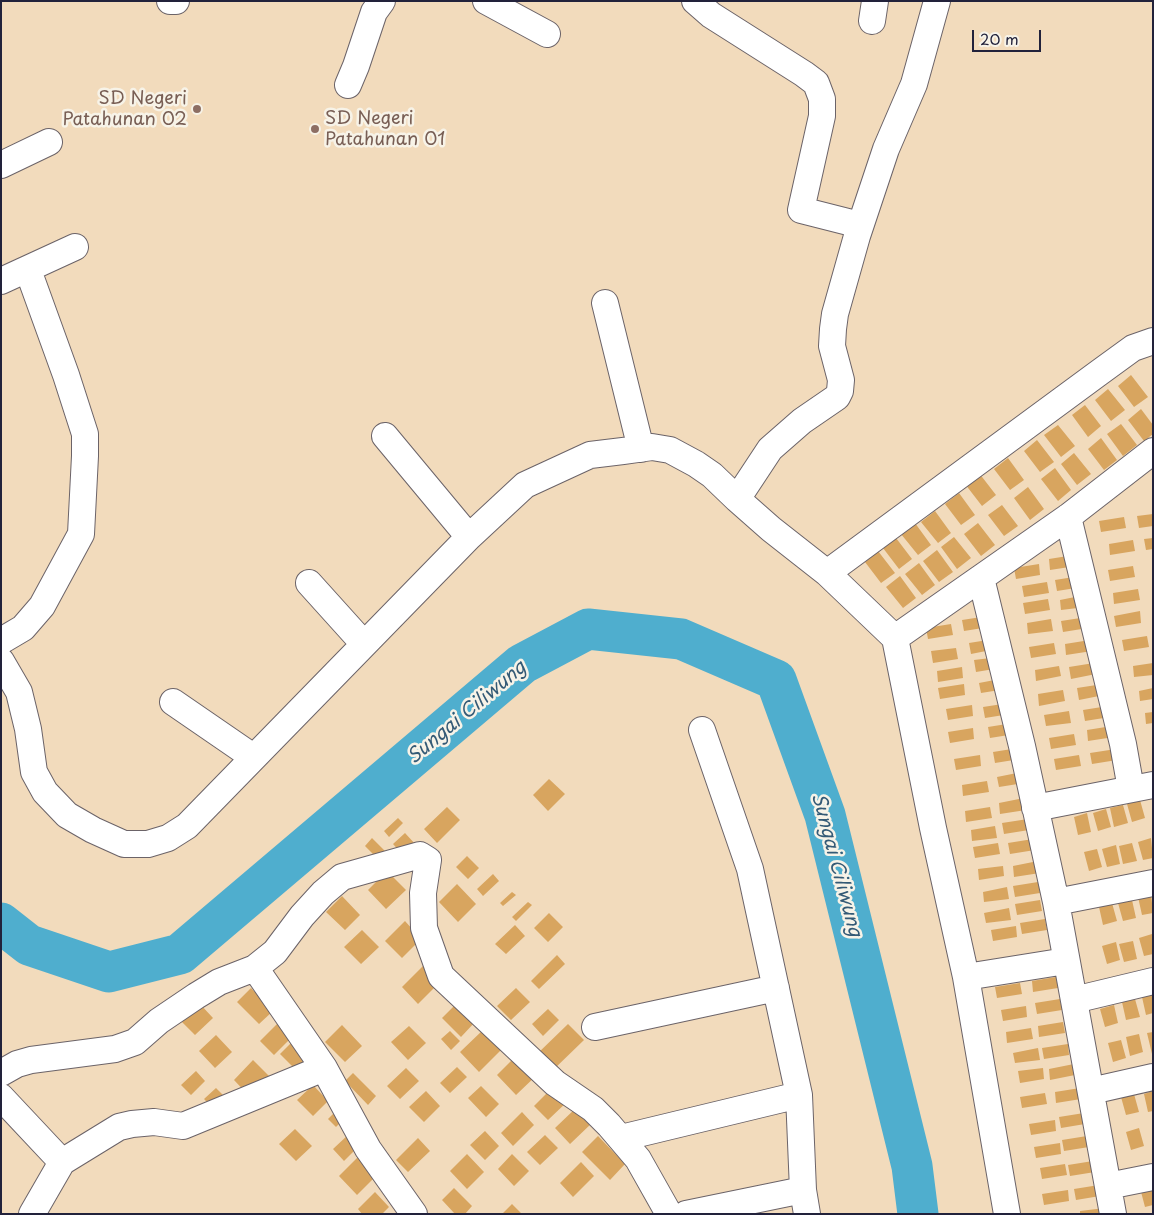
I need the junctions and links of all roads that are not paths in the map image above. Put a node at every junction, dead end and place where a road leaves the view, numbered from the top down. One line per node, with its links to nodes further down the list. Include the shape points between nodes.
1 (170, 1): 2 (street)
2 (176, 1)
3 (382, 1): 8 (street, via 374,12)
4 (486, 1): 7 (street)
5 (695, 1): 11 (street, via 711,15 816,83 822,99 822,116 802,210)
6 (937, 1): 11 (street, via 914,84 886,149)
7 (547, 34)
8 (348, 85)
9 (50, 142): 10 (street)
10 (1, 165)
11 (860, 225): 20 (street, via 832,329 832,346 841,380 837,397 770,449)
12 (75, 247): 13 (street)
13 (28, 270): 14 (street); 27 (street, via 85,434 81,534 42,606 23,628)
14 (1, 281)
15 (605, 303): 18 (street)
16 (1153, 341): 23 (street, via 1133,348)
17 (385, 436): 22 (street)
18 (640, 449): 20 (street, via 670,450 712,475); 22 (street, via 590,454 525,485)
19 (1153, 451): 21 (street)
20 (737, 499): 23 (street)
21 (1068, 517): 24 (street); 33 (street, via 1123,744)
22 (469, 537): 28 (street)
23 (827, 574): 26 (street)
24 (981, 578): 26 (street); 34 (street)
25 (309, 583): 28 (street)
26 (895, 638): 39 (street)
27 (1, 641)
28 (364, 644): 32 (street)
29 (1, 661): 32 (street, via 19,692 34,772 45,792 67,815 124,844 148,844 168,838 187,826)
30 (173, 702): 32 (street)
31 (702, 730): 41 (street, via 750,869)
32 (253, 757)
33 (1142, 787): 34 (street)
34 (1035, 808): 36 (street)
35 (1153, 882): 36 (street)
36 (1056, 902): 37 (street)
37 (1066, 960): 39 (street); 42 (street)
38 (255, 968): 44 (street); 45 (street, via 219,982 196,996 159,1021 136,1042 115,1049 32,1060); 50 (street, via 275,952 302,916 342,877 423,855 428,860 423,893 424,928 441,976 555,1083 593,1109)
39 (966, 977): 59 (street)
40 (1153, 981): 42 (street)
41 (776, 988): 43 (street); 48 (street)
42 (1074, 1000): 47 (street)
43 (595, 1026)
44 (324, 1068): 51 (street, via 183,1126 154,1122 119,1127); 56 (street, via 368,1149)
45 (1, 1073)
46 (1153, 1077): 47 (street)
47 (1091, 1091): 53 (street)
48 (799, 1095): 50 (street); 54 (street)
49 (1, 1097): 51 (street)
50 (621, 1138): 57 (street, via 638,1159)
51 (62, 1162): 55 (street)
52 (1153, 1177): 53 (street)
53 (1108, 1186): 60 (street)
54 (806, 1202): 58 (street)
55 (32, 1214)
56 (414, 1214)
57 (668, 1214)
58 (686, 1214)
59 (1007, 1214)
60 (1113, 1214)

